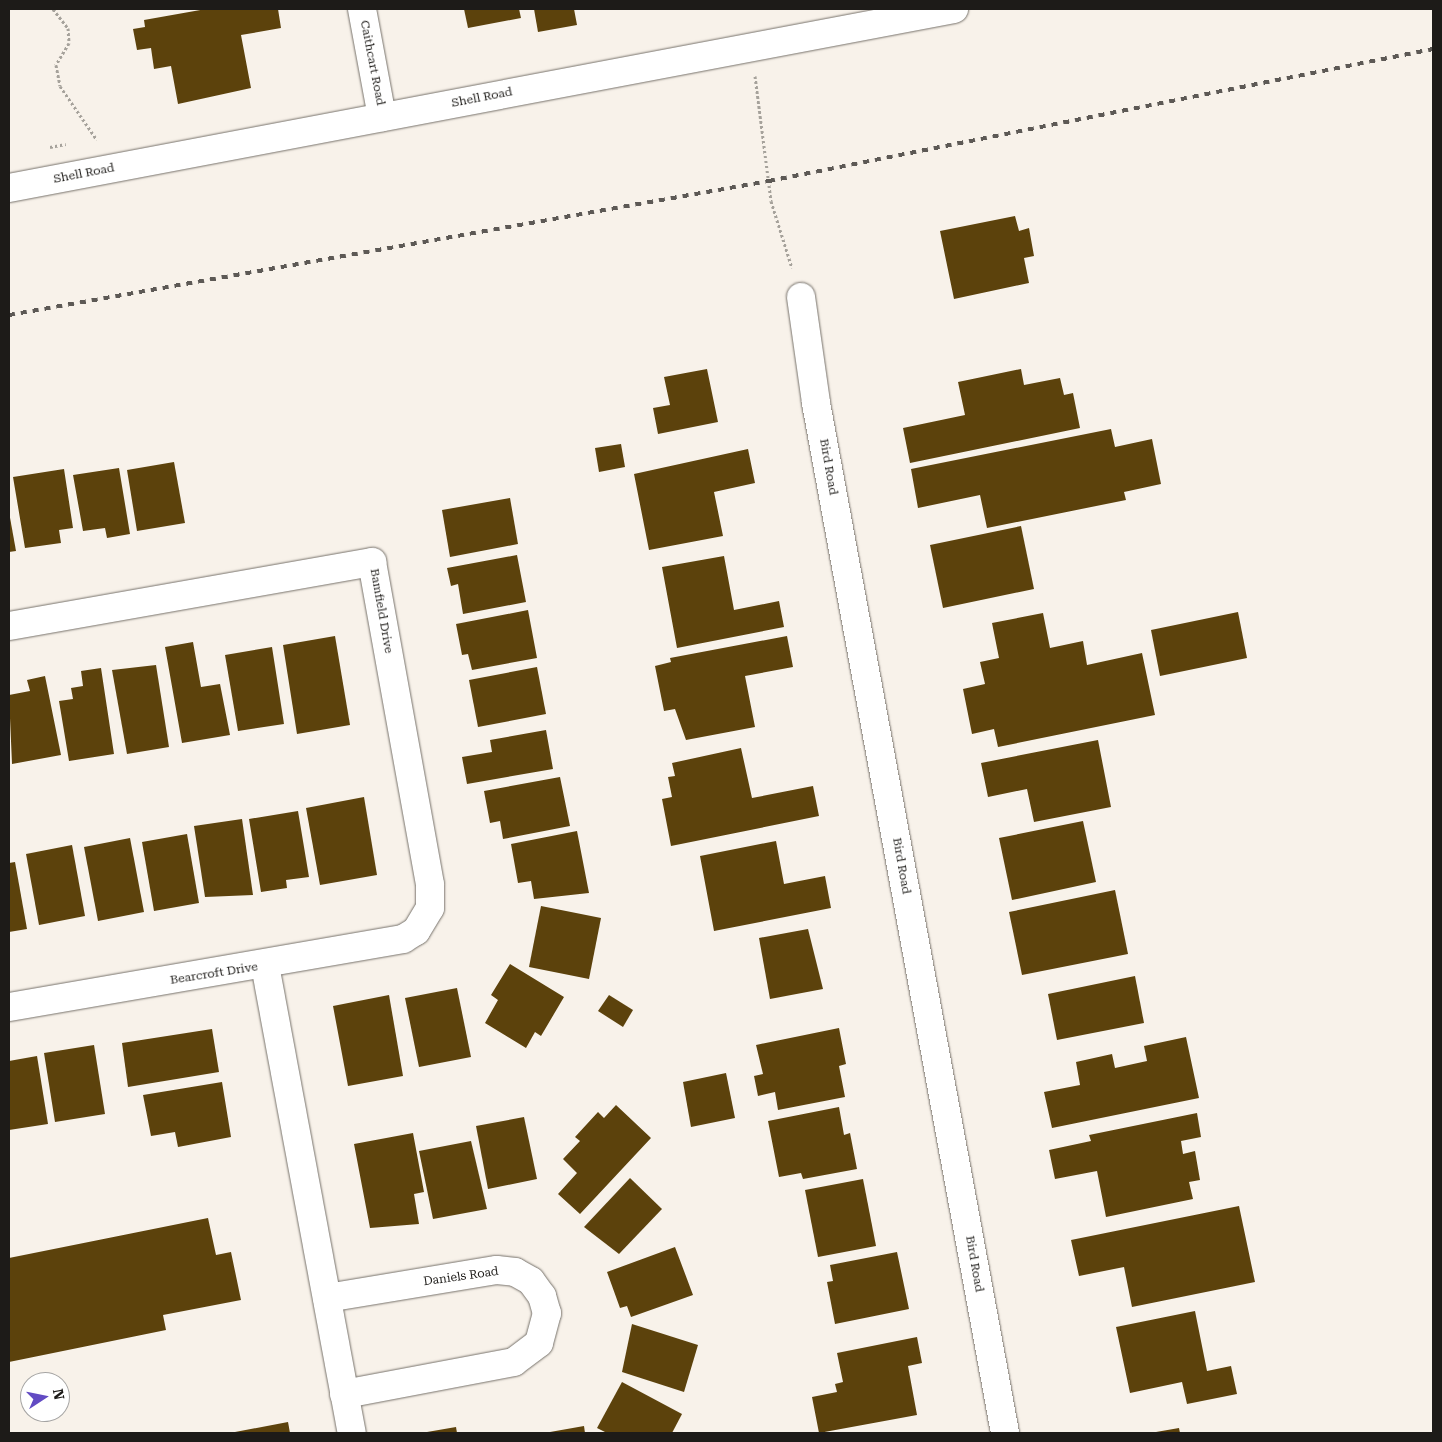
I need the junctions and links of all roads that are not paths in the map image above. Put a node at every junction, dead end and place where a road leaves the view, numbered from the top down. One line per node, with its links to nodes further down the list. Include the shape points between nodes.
1 (362, 9): 4 (street, Caithcart Road)
2 (954, 9): 3 (street, Shell Road)
3 (876, 16): 4 (street, Shell Road)
4 (382, 117): 5 (street, Shell Road)
5 (9, 188)
6 (801, 297): 14 (street, Bird Road, via 818,413)
7 (9, 626): 8 (street, Bamfield Drive, via 372,562 430,885 430,908)
8 (416, 931): 9 (street, Bearcroft Drive, via 402,939)
9 (265, 965): 10 (street, Bearcroft Drive); 11 (street)
10 (9, 1007)
11 (327, 1298): 12 (street); 12 (street, Daniels Road, via 496,1270 515,1272 530,1281 542,1296 547,1313 539,1343 514,1362)
12 (344, 1394): 13 (street)
13 (352, 1433)
14 (1006, 1433)

